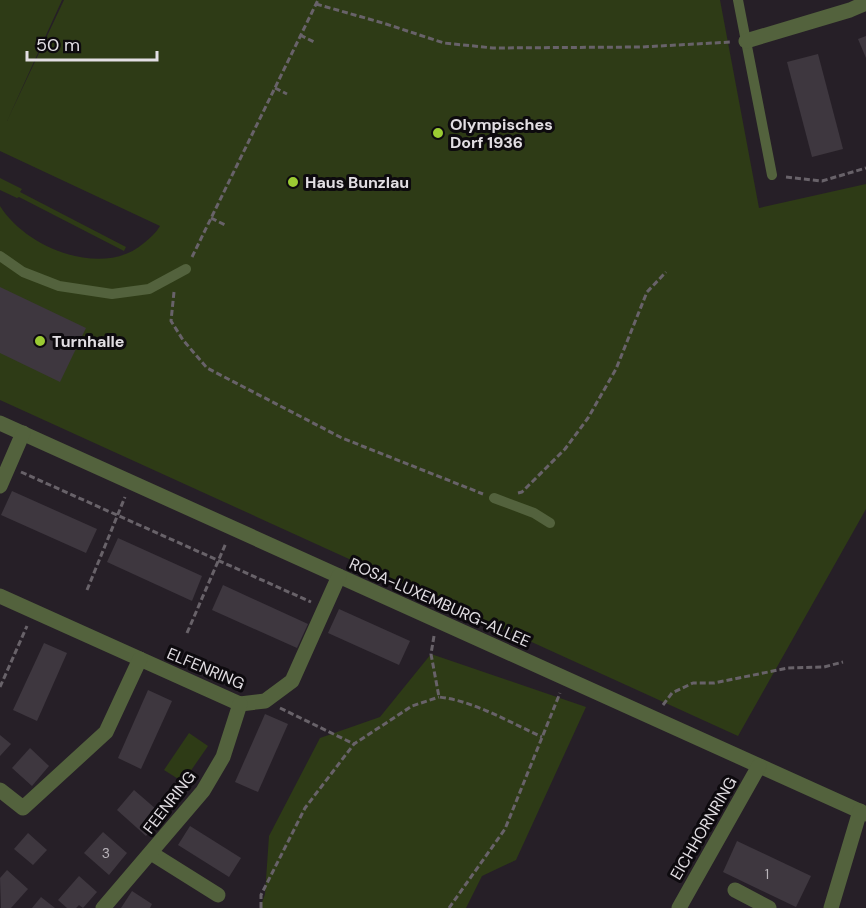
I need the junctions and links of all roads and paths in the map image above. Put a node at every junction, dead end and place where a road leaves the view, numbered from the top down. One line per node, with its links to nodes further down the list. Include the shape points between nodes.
1 (738, 0): 5 (lane)
2 (317, 2): 4 (path); 5 (path, via 444,43 493,48)
3 (866, 3): 5 (street)
4 (300, 35): 6 (path); 7 (path)
5 (746, 41): 10 (lane)
6 (314, 42)
7 (275, 87): 8 (path); 11 (path)
8 (287, 94)
9 (866, 168): 10 (path, via 822,181)
10 (772, 175)
11 (211, 218): 12 (path); 14 (path)
12 (227, 226)
13 (0, 256): 14 (lane, via 23,272 58,286 112,294 148,289)
14 (186, 269): 21 (path, via 173,295 171,321 207,368 342,438)
15 (666, 272): 21 (path, via 647,292 616,369 565,449 522,492)
16 (0, 423): 17 (street, ROSA-LUXEMBURG-ALLEE)
17 (23, 433): 18 (street); 19 (street, ROSA-LUXEMBURG-ALLEE)
18 (9, 466): 20 (street); 22 (path)
19 (132, 482): 22 (path); 24 (street, ROSA-LUXEMBURG-ALLEE)
20 (0, 486)
21 (494, 498): 23 (lane)
22 (118, 515): 25 (path); 27 (path)
23 (550, 523)
24 (233, 528): 25 (path); 26 (street, ROSA-LUXEMBURG-ALLEE)
25 (218, 560): 29 (path); 32 (path)
26 (339, 576): 29 (street); 40 (street, ROSA-LUXEMBURG-ALLEE)
27 (87, 590)
28 (0, 596): 30 (street, ELFENRING)
29 (324, 608): 38 (street, via 291,681)
30 (34, 611): 33 (street, ELFENRING); 35 (path)
31 (434, 631): 37 (path, via 431,654)
32 (187, 633)
33 (140, 659): 39 (street, ELFENRING); 44 (street, via 106,732 23,808)
34 (843, 662): 40 (path, via 778,669 714,683 693,682 672,693)
35 (0, 687)
36 (562, 688): 41 (path)
37 (438, 697): 41 (path, via 503,718); 42 (path, via 412,705)
38 (265, 701): 39 (street, ELFENRING); 42 (path)
39 (240, 704): 46 (street, FEENRING, via 223,758 203,791)
40 (653, 718): 43 (street, ROSA-LUXEMBURG-ALLEE)
41 (542, 738): 51 (path, via 505,829)
42 (354, 744): 50 (path, via 304,808 261,895)
43 (759, 766): 45 (street, ROSA-LUXEMBURG-ALLEE); 52 (street, EICHHORNRING)
44 (0, 790)
45 (863, 813): 54 (street)
46 (151, 853): 48 (street); 49 (street, FEENRING)
47 (735, 890): 53 (street)
48 (218, 896)
49 (103, 908)
50 (261, 908)
51 (449, 908)
52 (679, 908)
53 (770, 908)
54 (831, 908)

